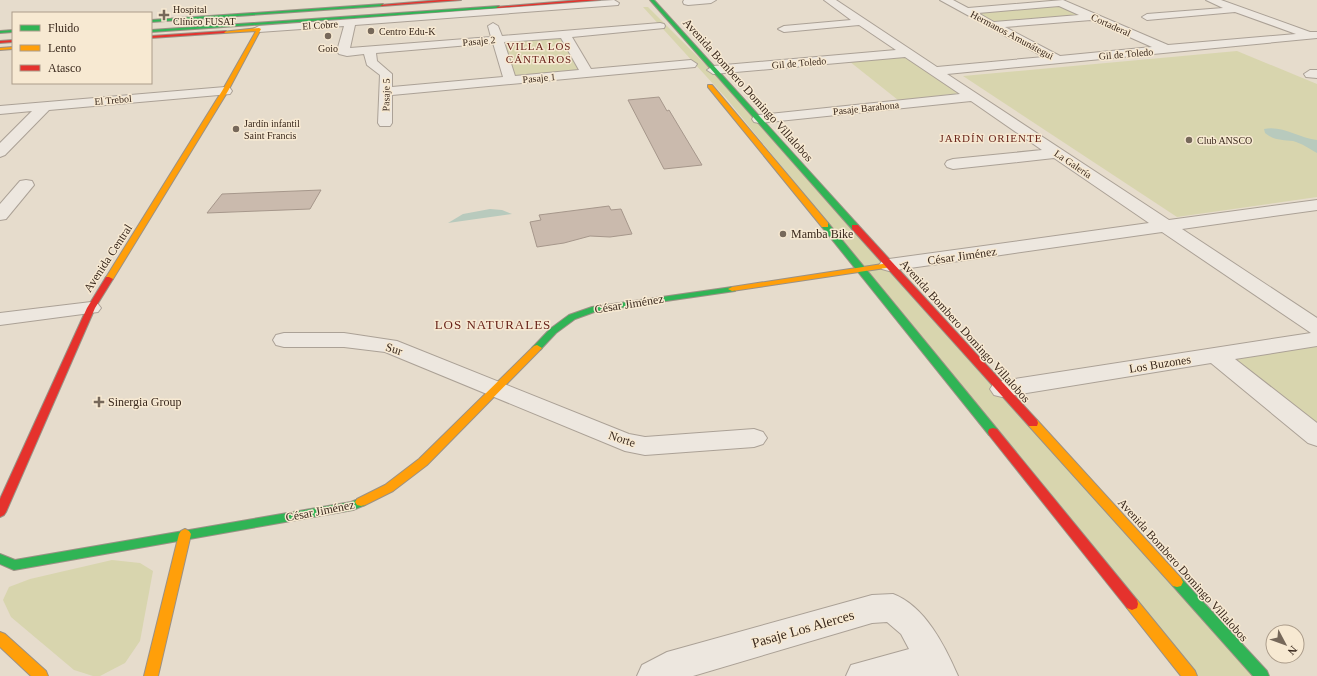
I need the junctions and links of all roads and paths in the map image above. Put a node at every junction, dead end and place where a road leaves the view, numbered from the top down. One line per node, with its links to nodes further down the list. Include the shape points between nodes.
1 (459, 0): 21 (main road)
2 (537, 0): 21 (main road)
3 (598, 0): 12 (main road)
4 (652, 0): 48 (main road, Avenida Bombero Domingo Villalobos)
5 (711, 0): 10 (street)
6 (829, 0): 23 (street, La Galería)
7 (945, 0): 14 (street, Hermanos Amunátegui)
8 (1211, 0): 13 (street)
9 (1057, 1): 14 (street); 17 (street, Cortaderal)
10 (688, 2)
11 (614, 3): 15 (street, El Cobre)
12 (523, 5): 19 (main road); 21 (main road)
13 (1237, 9): 18 (street); 35 (street)
14 (966, 11): 26 (street, Hermanos Amunátegui)
15 (488, 13): 19 (street, El Cobre); 37 (street)
16 (651, 14): 28 (main road)
17 (1092, 17): 26 (street); 42 (street, Cortaderal)
18 (1147, 17)
19 (402, 19): 24 (street, El Cobre)
20 (152, 21): 22 (main road)
21 (220, 21): 22 (main road)
22 (200, 22): 25 (main road); 31 (main road)
23 (861, 22): 29 (street); 45 (street, La Galería)
24 (350, 23): 27 (street, El Cobre); 43 (street, Pasaje 2, via 343,51)
25 (152, 26)
26 (994, 26): 46 (street, Hermanos Amunátegui)
27 (260, 29): 36 (main road, El Cobre); 53 (main road, Avenida Central)
28 (662, 29): 33 (street, Pasaje 2)
29 (784, 29)
30 (12, 31): 32 (main road)
31 (152, 31)
32 (1, 33): 34 (main road)
33 (565, 34): 37 (street, Pasaje 2); 50 (street)
34 (12, 35)
35 (1315, 36): 42 (street, Gil de Toledo)
36 (152, 37)
37 (498, 40): 43 (street, Pasaje 2); 51 (street)
38 (12, 42): 39 (main road)
39 (0, 43)
40 (0, 48): 41 (main road)
41 (12, 48)
42 (1168, 50): 46 (street, Gil de Toledo)
43 (370, 51): 54 (street, Pasaje 5, via 371,62 386,73)
44 (682, 53): 47 (main road, Avenida Bombero Domingo Villalobos)
45 (908, 53): 48 (street, Gil de Toledo); 49 (street, La Galería)
46 (1059, 60): 49 (street, Gil de Toledo)
47 (694, 67): 50 (street, Pasaje 1)
48 (713, 70): 58 (main road, Avenida Bombero Domingo Villalobos)
49 (934, 71): 55 (street, La Galería)
50 (587, 74): 51 (street, Pasaje 1)
51 (510, 80): 54 (street, Pasaje 1)
52 (706, 81): 68 (main road)
53 (225, 91): 56 (street, El Trebol); 69 (main road, Avenida Central)
54 (387, 91): 59 (street, Pasaje 5)
55 (973, 97): 58 (street, Pasaje Barahona); 61 (street, La Galería)
56 (45, 106): 57 (street, El Trebol); 60 (street)
57 (0, 110)
58 (759, 119): 67 (main road, Avenida Bombero Domingo Villalobos)
59 (386, 123)
60 (0, 152)
61 (1056, 153): 62 (street); 66 (street, La Galería)
62 (953, 164)
63 (26, 184): 65 (street)
64 (1315, 206): 66 (street, César Jiménez)
65 (0, 215)
66 (1166, 227): 67 (street, César Jiménez); 71 (street, La Galería)
67 (889, 266): 68 (main road, César Jiménez); 75 (main road, Avenida Bombero Domingo Villalobos)
68 (861, 269): 76 (main road, César Jiménez, via 595,309 572,317 553,331); 90 (main road)
69 (91, 308): 70 (street); 79 (main road, Avenida Central)
70 (0, 318)
71 (1317, 328)
72 (1317, 339): 74 (street, Los Buzones)
73 (284, 340): 76 (street, Sur, via 344,340 389,346)
74 (1216, 355): 75 (street, Los Buzones); 77 (street)
75 (1002, 389): 91 (main road, Avenida Bombero Domingo Villalobos)
76 (497, 390): 78 (street, Norte, via 632,444 645,446); 80 (main road, César Jiménez, via 406,478 373,498 353,506)
77 (1317, 437)
78 (754, 438)
79 (0, 512)
80 (185, 534): 82 (main road, César Jiménez); 86 (main road)
81 (0, 560): 82 (main road, César Jiménez)
82 (14, 565): 83 (main road, César Jiménez)
83 (0, 569)
84 (0, 638): 87 (main road)
85 (936, 668): 88 (street, Pasaje Los Alerces, via 912,624 892,608 872,609 667,668); 89 (street, Pasaje Los Alerces)
86 (150, 675)
87 (41, 676)
88 (654, 676)
89 (862, 676)
90 (1190, 676)
91 (1262, 676)

